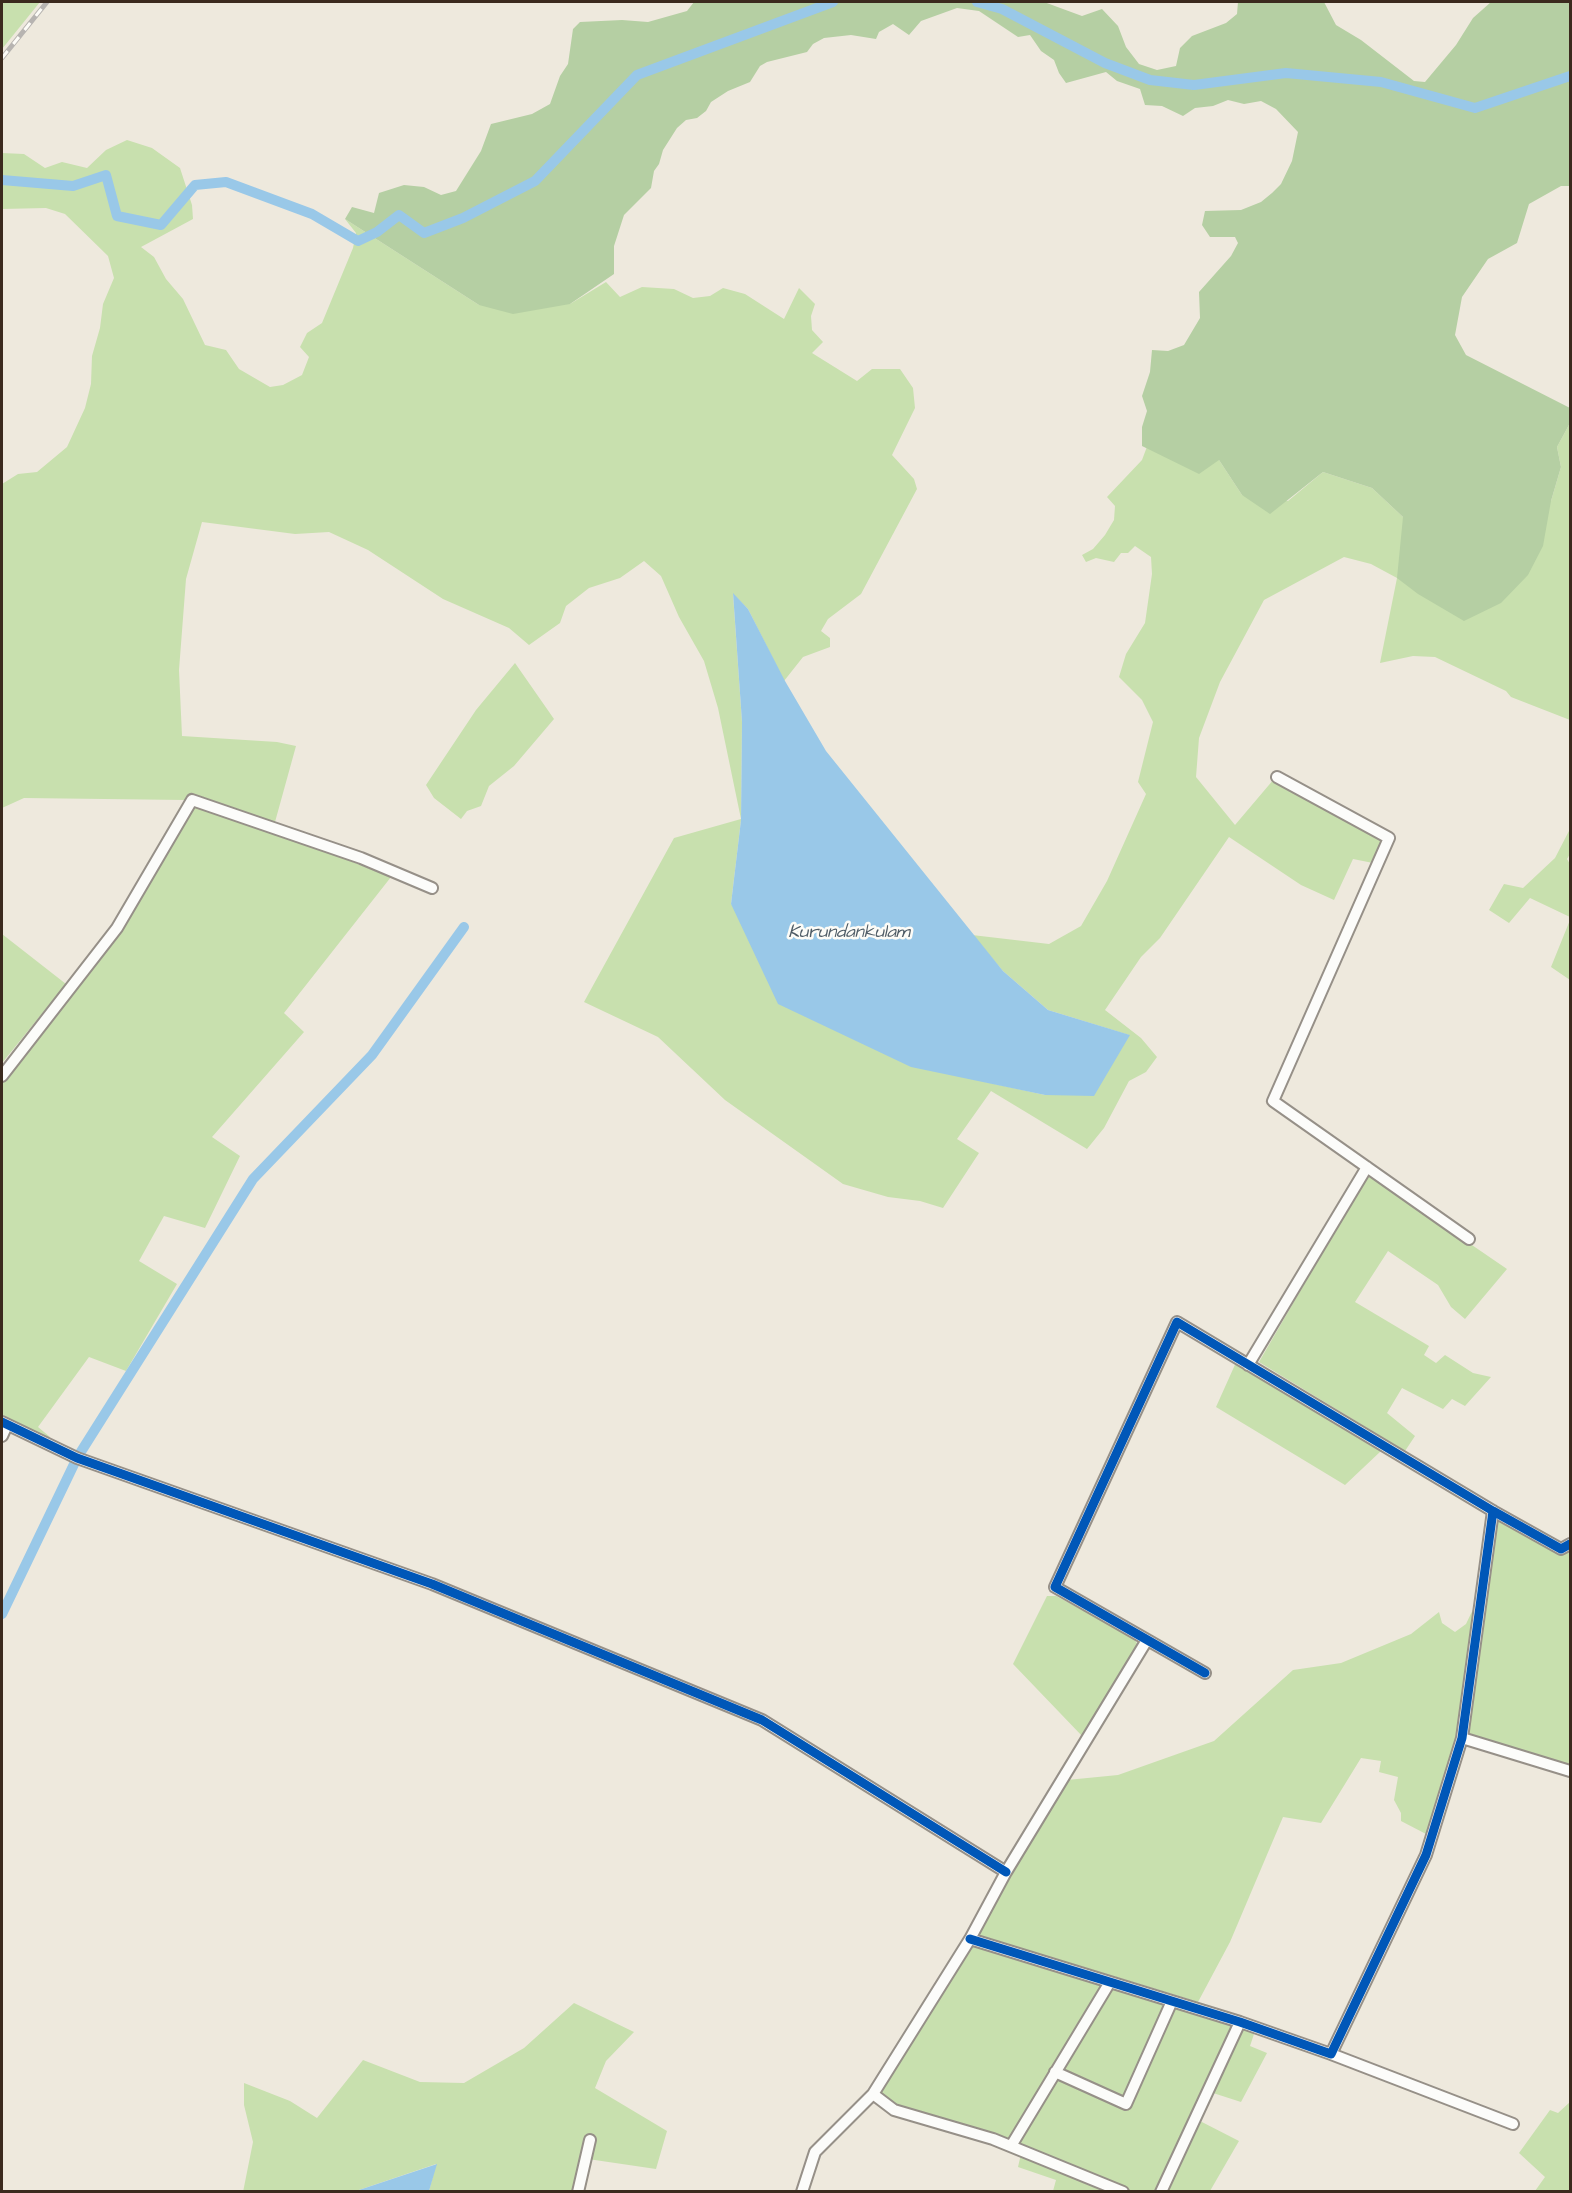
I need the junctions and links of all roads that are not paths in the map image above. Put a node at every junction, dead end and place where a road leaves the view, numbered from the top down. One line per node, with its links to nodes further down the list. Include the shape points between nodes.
1 (1277, 777): 4 (street, via 1389,838 1273,1101)
2 (432, 888): 3 (street, via 361,858 192,800 117,928)
3 (2, 1076)
4 (1366, 1167): 5 (street); 6 (street)
5 (1468, 1239)
6 (1248, 1365): 9 (street); 11 (street, via 1177,1322 1055,1587)
7 (4, 1423): 8 (street); 15 (street, via 77,1458 432,1584 762,1720)
8 (2, 1436)
9 (1493, 1511): 10 (street, via 1562,1549); 13 (street)
10 (1570, 1544)
11 (1147, 1640): 12 (street); 15 (street)
12 (1205, 1673)
13 (1462, 1738): 14 (street); 20 (street, via 1426,1855)
14 (1570, 1771)
15 (1006, 1872): 16 (street)
16 (970, 1939): 17 (street); 22 (street)
17 (1110, 1982): 18 (street); 21 (street)
18 (1172, 2001): 19 (street); 21 (street, via 1126,2104)
19 (1240, 2022): 20 (street); 29 (street)
20 (1331, 2054): 23 (street)
21 (1055, 2072): 25 (street)
22 (873, 2094): 25 (street, via 894,2110); 27 (street, via 816,2152)
23 (1513, 2124)
24 (590, 2140): 26 (street)
25 (1011, 2146): 28 (street)
26 (578, 2192)
27 (802, 2192)
28 (1123, 2192)
29 (1161, 2192)

